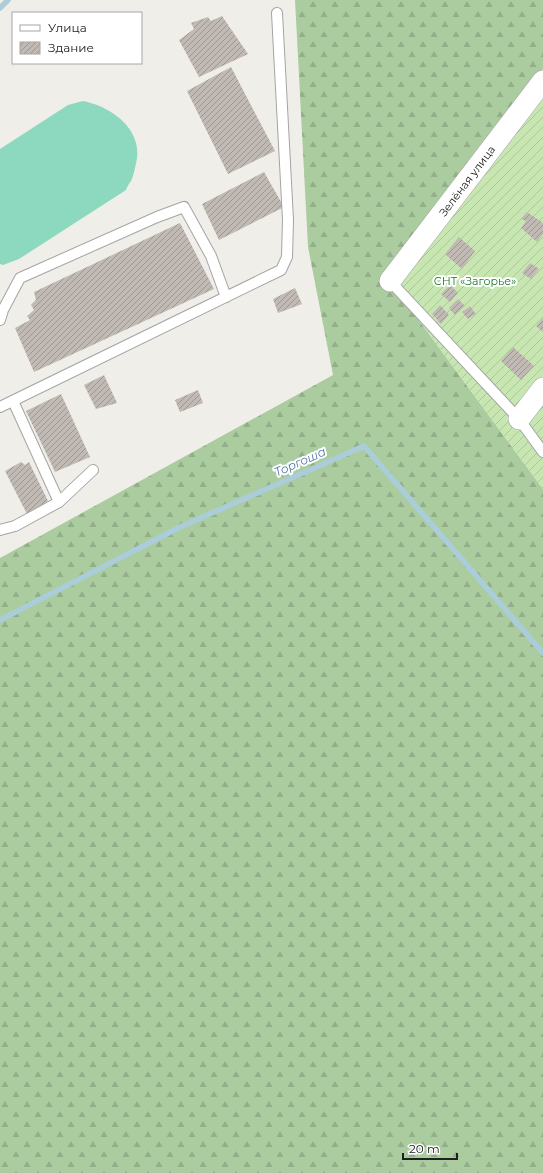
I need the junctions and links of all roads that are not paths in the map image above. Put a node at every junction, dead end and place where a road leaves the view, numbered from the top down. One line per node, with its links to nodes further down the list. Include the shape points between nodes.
1 (277, 13): 4 (lane, via 288,220 287,257 281,270)
2 (543, 81): 3 (street, Зелёная улица)
3 (390, 281): 9 (lane)
4 (226, 297): 5 (lane, via 211,256 184,207 20,278); 7 (lane)
5 (0, 320)
6 (543, 388): 9 (street)
7 (13, 401): 8 (lane); 12 (lane)
8 (0, 407)
9 (519, 419): 10 (lane)
10 (543, 452)
11 (92, 470): 12 (lane)
12 (59, 502): 13 (lane, via 15,526)
13 (0, 530)

